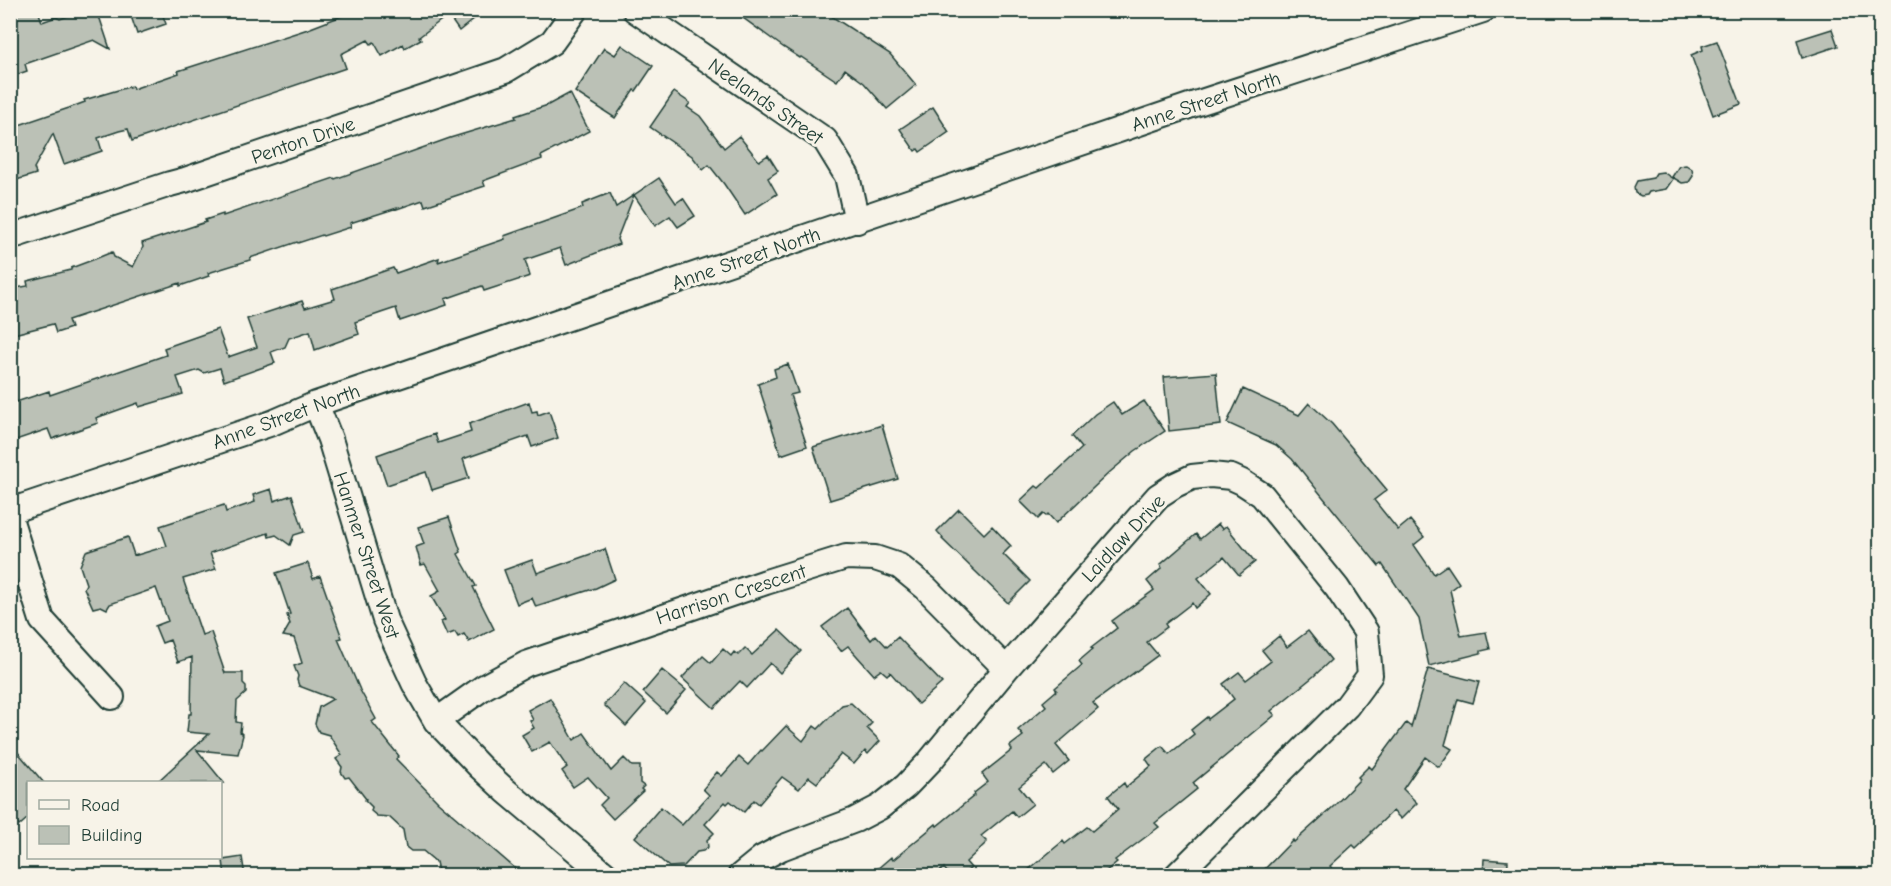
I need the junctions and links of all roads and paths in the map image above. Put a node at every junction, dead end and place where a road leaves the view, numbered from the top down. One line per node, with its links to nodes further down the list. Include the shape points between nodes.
1 (575, 10): 5 (street, Penton Drive, via 552,42 506,70)
2 (635, 10): 4 (street, Neelands Street, via 825,140 847,176)
3 (1483, 10): 4 (street, Anne Street North)
4 (857, 221): 6 (street, Anne Street North)
5 (10, 237)
6 (316, 404): 7 (street, Anne Street North, via 272,423); 11 (street, Hanmer Street West, via 385,620)
7 (10, 511)
8 (10, 518): 10 (street, via 42,620)
9 (1006, 669): 11 (street, Harrison Crescent, via 899,566 875,558 846,557 526,664 484,687); 13 (street, Laidlaw Drive, via 930,761 880,807 781,848); 14 (street, Laidlaw Drive, via 1158,496 1175,485 1192,477 1231,477 1252,488 1271,505 1337,588 1365,632 1370,675 1347,706)
10 (112, 697)
11 (436, 721): 12 (street, Hanmer Street West, via 506,791)
12 (607, 876)
13 (740, 876)
14 (1176, 876)

